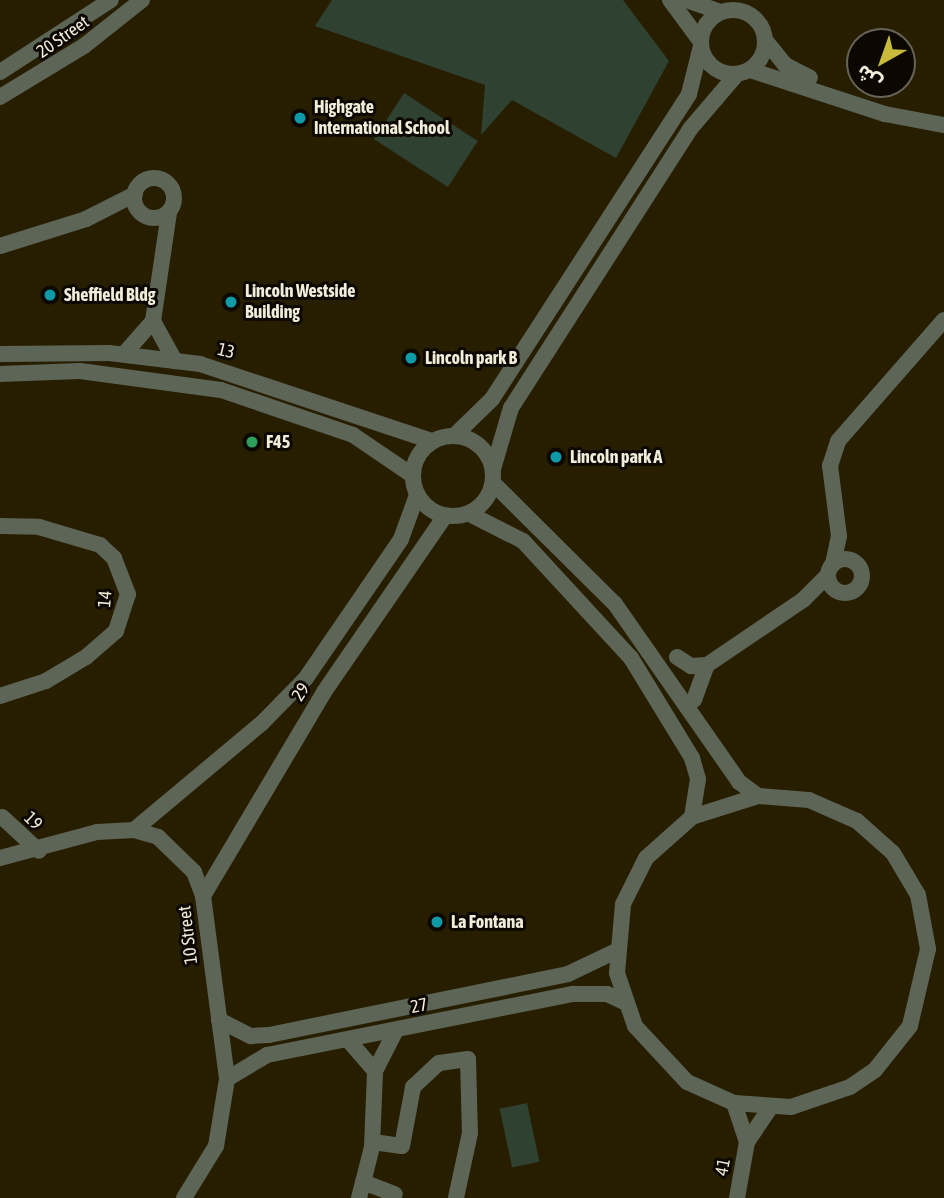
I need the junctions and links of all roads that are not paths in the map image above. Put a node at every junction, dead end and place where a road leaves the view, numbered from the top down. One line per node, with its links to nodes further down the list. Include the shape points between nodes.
1 (111, 0): 8 (street, 20 Street)
2 (142, 0): 10 (street, 20 Street, via 84,46)
3 (670, 0): 7 (street)
4 (686, 0): 5 (street)
5 (720, 12): 6 (street, via 752,15); 7 (street, via 706,24)
6 (765, 40): 9 (street); 11 (street, via 785,65 817,80)
7 (701, 44): 9 (street, via 713,67); 24 (street, via 689,94 492,400)
8 (0, 72)
9 (743, 72): 12 (street, via 885,114); 27 (street, via 690,129 509,411)
10 (0, 97)
11 (944, 114)
12 (944, 125)
13 (135, 194): 14 (street, via 145,180 162,179 175,197); 15 (street); 17 (street, via 86,219)
14 (169, 212): 15 (street); 16 (street)
15 (146, 215): 16 (street)
16 (163, 241): 19 (street)
17 (0, 246)
18 (944, 320): 32 (street, via 838,441 830,466)
19 (153, 321): 21 (street); 22 (street)
20 (0, 354): 21 (street, 13)
21 (124, 354): 22 (street, 13)
22 (175, 361): 25 (street, 13, via 258,379)
23 (0, 374): 26 (street, via 93,372 221,390 353,435)
24 (455, 435): 25 (street); 27 (street, via 480,445)
25 (431, 441): 26 (street)
26 (412, 474): 28 (street)
27 (493, 476): 29 (street); 41 (street, via 615,604 726,769)
28 (417, 495): 30 (street); 44 (street, 29, via 401,539 306,678 262,723)
29 (468, 513): 30 (street); 43 (street, via 523,541 631,658 692,758 698,779)
30 (445, 516): 47 (street, 29, via 324,692)
31 (0, 526): 39 (street, 14, via 60,531 100,545 119,566 128,594 116,631 86,657)
32 (839, 537): 33 (street); 34 (street)
33 (856, 562): 34 (street); 35 (street, via 862,571 859,586)
34 (830, 570): 35 (street); 36 (street)
35 (840, 592): 36 (street)
36 (803, 600): 38 (street)
37 (677, 657): 38 (street, via 691,666)
38 (707, 665): 40 (street)
39 (0, 696)
40 (694, 699)
41 (758, 796): 43 (street); 56 (street, via 822,804 876,836 918,895 928,949 910,1026 875,1070 832,1096)
42 (1, 816): 45 (street, 19)
43 (692, 817): 48 (street, via 660,842 633,880)
44 (134, 830): 45 (street, 10 Street, via 97,832); 47 (street, 10 Street, via 179,852)
45 (38, 851): 46 (street, 10 Street)
46 (0, 858)
47 (203, 896): 50 (street, 10 Street)
48 (616, 951): 49 (street); 50 (street, 27, via 568,974 269,1035 251,1036)
49 (624, 1002): 51 (street, 27, via 590,991); 55 (street, via 667,1066)
50 (219, 1020): 54 (street, 10 Street)
51 (396, 1030): 52 (street, 27); 53 (street)
52 (349, 1041): 53 (street); 54 (street, 27, via 267,1055)
53 (375, 1071): 57 (street)
54 (227, 1079): 61 (street, 10 Street, via 216,1146)
55 (734, 1103): 56 (street); 58 (street, 41)
56 (770, 1108): 58 (street, 41)
57 (373, 1142): 59 (street); 62 (street, via 402,1146 413,1087 439,1063 468,1059 470,1133)
58 (747, 1142): 63 (street, 41)
59 (361, 1190): 60 (street)
60 (395, 1194)
61 (184, 1198)
62 (456, 1198)
63 (737, 1198)

